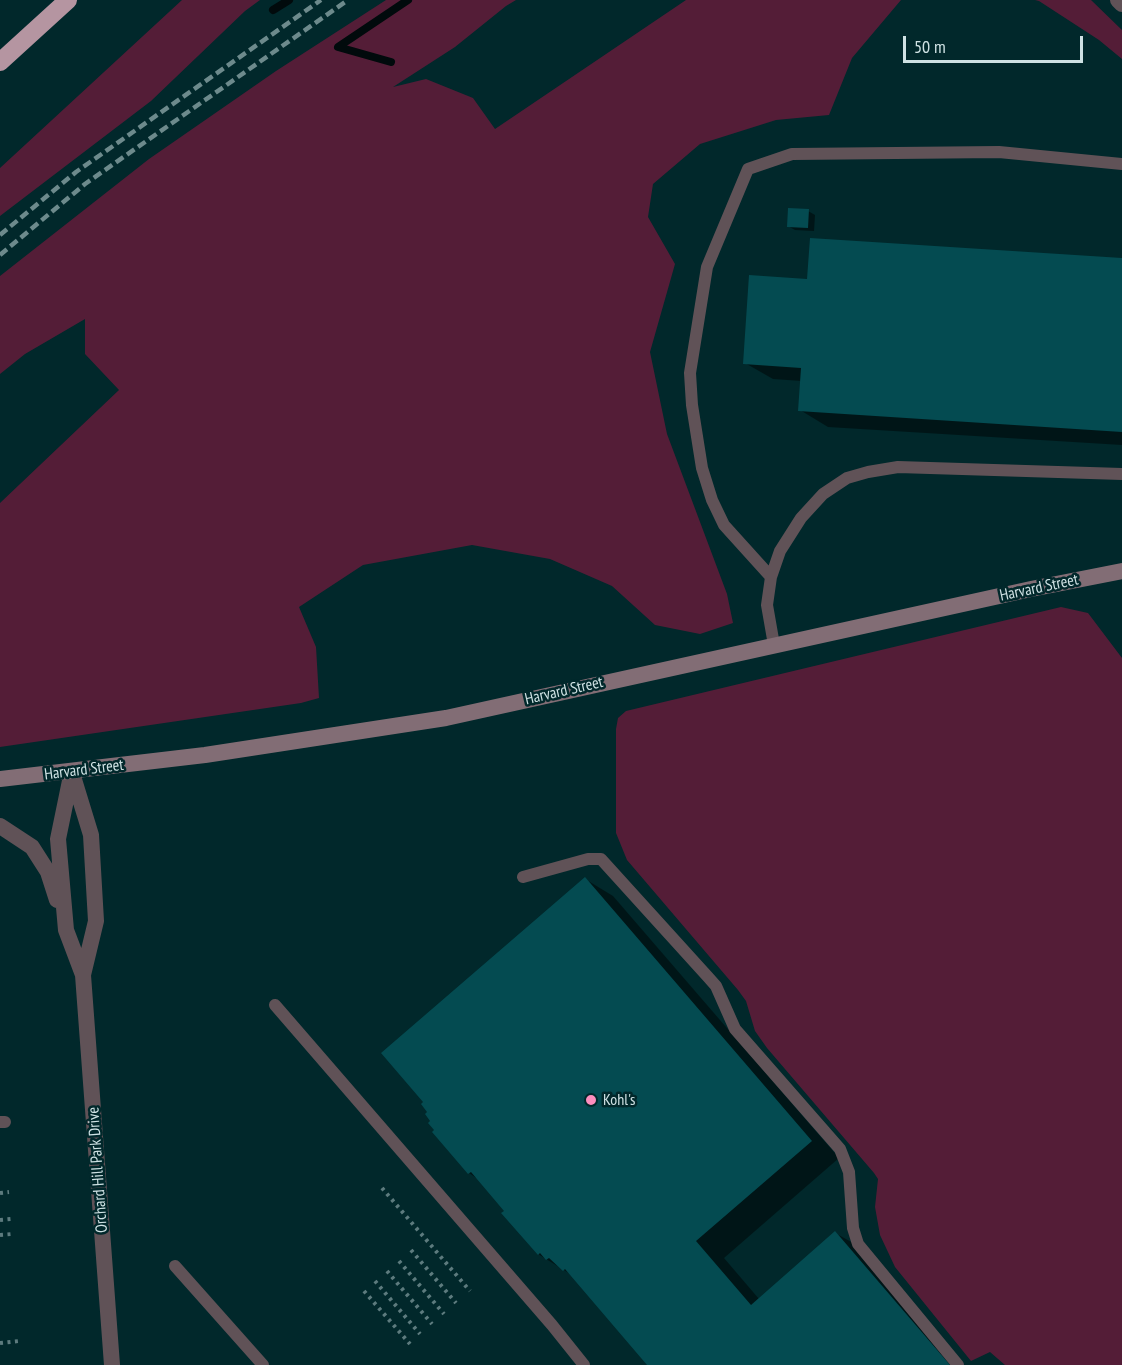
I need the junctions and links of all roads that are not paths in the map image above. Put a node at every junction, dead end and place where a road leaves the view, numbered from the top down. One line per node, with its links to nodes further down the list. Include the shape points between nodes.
1 (68, 0): 4 (highway)
2 (1118, 0): 3 (street)
3 (1122, 4)
4 (0, 62)
5 (1122, 164): 8 (lane, via 999,152 792,154 748,169 707,267 690,373 702,468 712,500 724,525)
6 (1122, 474): 8 (lane, via 898,468 868,472 848,478 823,494 808,510 780,551)
7 (1122, 572): 9 (main road, Harvard Street)
8 (771, 577): 9 (lane, via 767,605)
9 (774, 645): 10 (main road, Harvard Street, via 446,718 216,754)
10 (72, 771): 11 (main road, Harvard Street); 14 (street, Orchard Hill Park Drive, via 58,839); 15 (street, Orchard Hill Park Drive, via 91,835 96,921)
11 (0, 779)
12 (0, 826): 14 (street, via 32,847 41,859)
13 (523, 877): 21 (lane, via 601,859 693,959 716,986 735,1029 840,1149 849,1172 858,1244)
14 (66, 930): 15 (street, Orchard Hill Park Drive)
15 (83, 975): 18 (street, Orchard Hill Park Drive)
16 (275, 1005): 20 (lane)
17 (175, 1266): 19 (lane)
18 (112, 1365)
19 (263, 1365)
20 (584, 1365)
21 (958, 1365)

